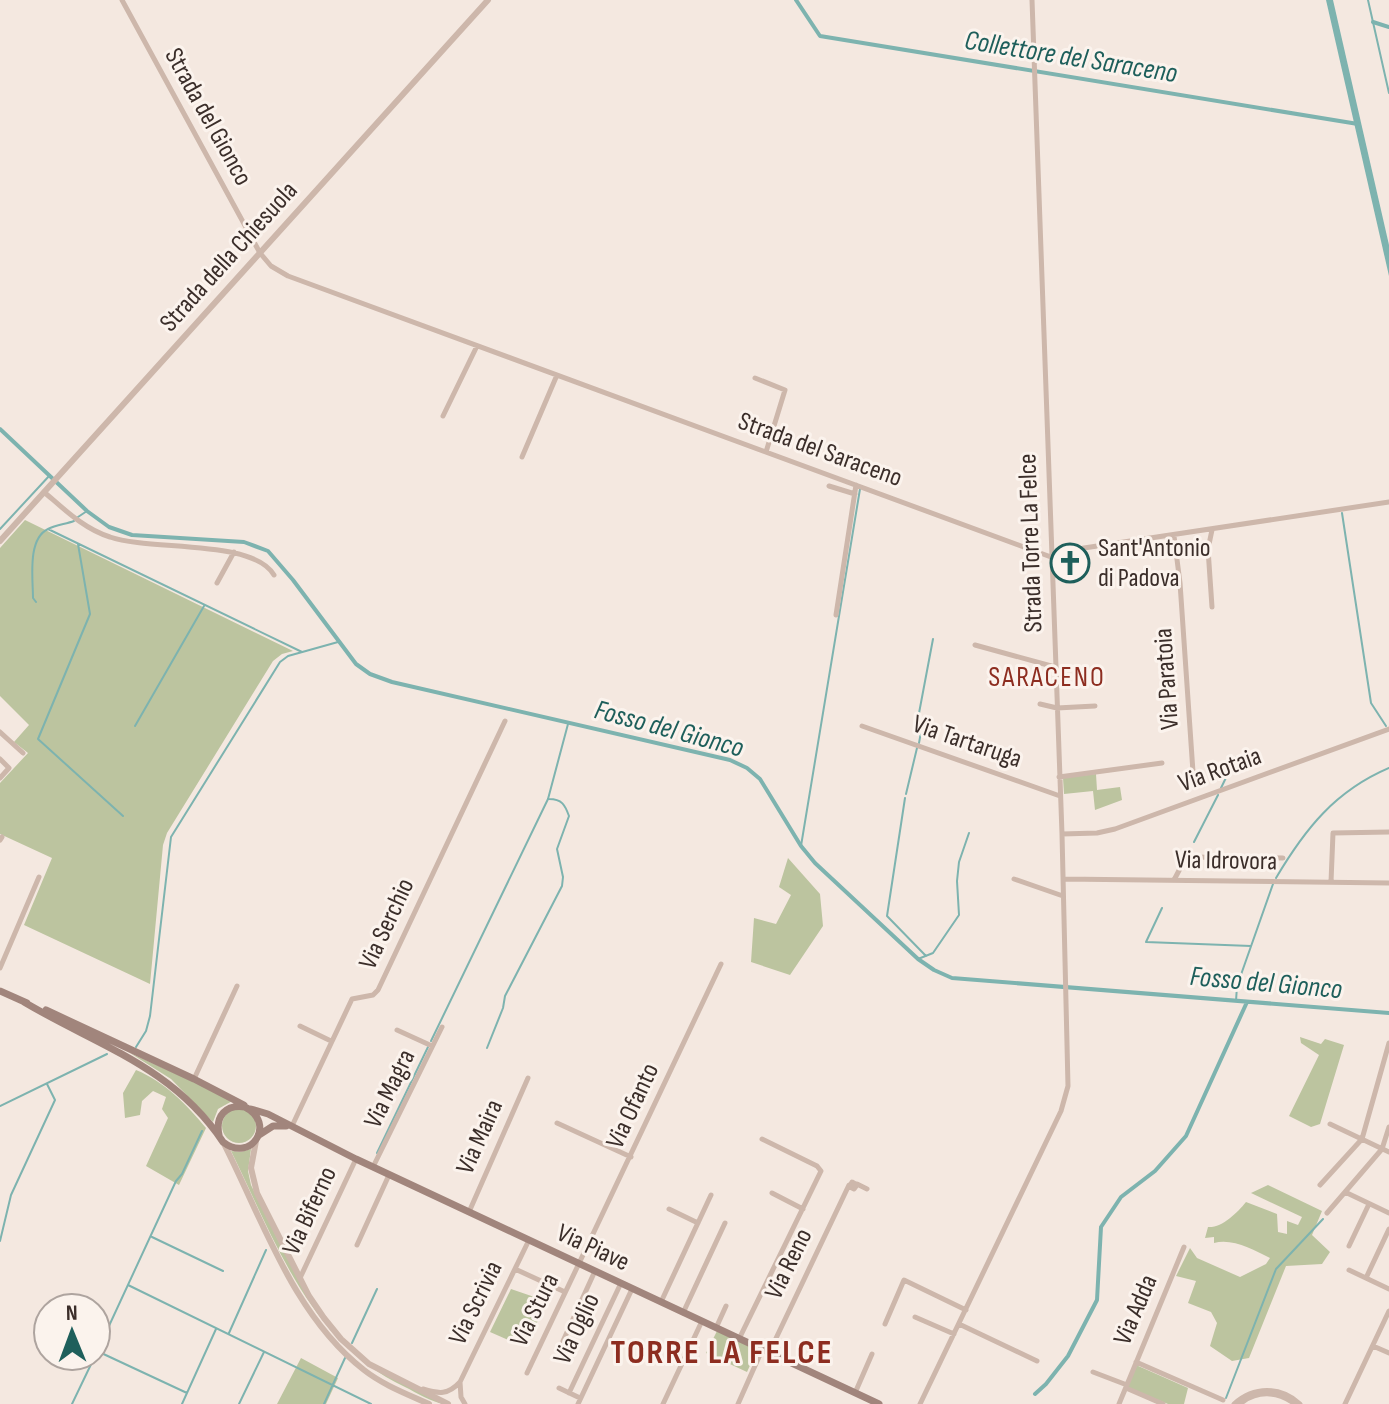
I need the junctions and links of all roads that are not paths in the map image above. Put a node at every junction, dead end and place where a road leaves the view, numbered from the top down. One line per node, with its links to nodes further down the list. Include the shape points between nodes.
1 (122, 0): 4 (street, Strada del Gionco)
2 (488, 0): 4 (street, Strada della Chiesuola)
3 (1032, 0): 20 (street, Strada Torre La Felce)
4 (260, 253): 5 (street, Strada del Saraceno, via 288,276); 13 (street, Strada della Chiesuola)
5 (477, 346): 6 (street, Strada del Saraceno); 8 (street)
6 (557, 375): 9 (street, Strada del Saraceno); 10 (street)
7 (755, 378): 9 (street, via 785,390)
8 (443, 416)
9 (766, 452): 11 (street, Strada del Saraceno)
10 (522, 457)
11 (856, 485): 14 (street); 20 (street, Strada del Saraceno)
12 (829, 486): 14 (street)
13 (44, 492): 18 (street, Strada della Chiesuola); 19 (street, via 77,520 109,537)
14 (855, 494): 24 (street)
15 (1389, 502): 16 (street)
16 (1212, 530): 17 (street); 23 (street)
17 (1174, 536): 20 (street); 37 (street, Via Paratoia)
18 (0, 541)
19 (234, 552): 21 (street, via 259,559); 22 (street)
20 (1051, 557): 26 (street, Strada Torre La Felce)
21 (274, 575)
22 (217, 583)
23 (1212, 607)
24 (836, 615)
25 (975, 645): 26 (street)
26 (1055, 667): 29 (street, Strada Torre La Felce)
27 (1040, 704): 29 (street)
28 (1095, 706): 29 (street)
29 (1057, 708): 38 (street, Strada Torre La Felce)
30 (505, 721): 59 (street, Via Serchio, via 378,990 352,999)
31 (862, 726): 40 (street, Via Tartaruga)
32 (1389, 729): 42 (street, Via Rotaia, via 1115,829)
33 (0, 732): 34 (street)
34 (23, 753)
35 (0, 759): 39 (street, via 9,768)
36 (1162, 763): 38 (street)
37 (1193, 772)
38 (1059, 777): 40 (street, Strada Torre La Felce)
39 (0, 778)
40 (1060, 796): 42 (street, Strada Torre La Felce)
41 (1389, 832): 48 (street, via 1333,833)
42 (1062, 834): 46 (street, Strada Torre La Felce)
43 (1283, 858): 47 (street, via 1190,857)
44 (39, 877): 52 (street)
45 (1014, 879): 50 (street)
46 (1063, 879): 47 (street, Via Idrovora); 50 (street, Strada Torre La Felce)
47 (1174, 880): 48 (street, Via Idrovora)
48 (1331, 882): 49 (street, Via Idrovora)
49 (1389, 883)
50 (1063, 896): 108 (street, Strada Torre La Felce, via 1066,1100)
51 (721, 964): 74 (street, Via Ofanto)
52 (0, 968)
53 (237, 986): 63 (street)
54 (0, 991): 55 (main road, Via Piave)
55 (24, 1002): 63 (main road, Via Piave); 70 (main road, Via Piave, via 151,1070 190,1101)
56 (300, 1026): 59 (street)
57 (442, 1027): 60 (street, Via Magra)
58 (397, 1030): 60 (street)
59 (331, 1041): 67 (street, Via Serchio)
60 (433, 1047): 76 (street, Via Magra)
61 (1388, 1048): 72 (street)
62 (528, 1078): 86 (street, Via Maira)
63 (194, 1079): 64 (main road, Via Piave)
64 (248, 1108): 67 (main road, Via Piave); 69 (main road, via 258,1118); 70 (main road, via 226,1110 218,1121)
65 (557, 1123): 74 (street)
66 (1330, 1124): 72 (street)
67 (291, 1127): 69 (main road, via 275,1125); 75 (main road, Via Piave)
68 (1389, 1127): 73 (street)
69 (258, 1137): 70 (main road, via 241,1148); 101 (street, via 251,1162 254,1184)
70 (221, 1138): 135 (street, via 321,1327 367,1372)
71 (762, 1139): 85 (street, via 820,1169)
72 (1362, 1139): 73 (street); 78 (street)
73 (1386, 1151): 80 (street)
74 (631, 1157): 96 (street, Via Ofanto)
75 (356, 1159): 76 (main road, Via Piave); 101 (street, Via Biferno)
76 (373, 1167): 77 (main road, Via Piave)
77 (389, 1175): 86 (main road, Via Piave); 93 (street)
78 (1320, 1185)
79 (857, 1187): 120 (street, Via Reno, via 846,1194)
80 (1345, 1192): 83 (street); 87 (street)
81 (772, 1193): 85 (street)
82 (711, 1195): 89 (street)
83 (1369, 1204): 88 (street); 94 (street)
84 (669, 1209): 89 (street)
85 (803, 1209): 117 (street)
86 (469, 1212): 92 (main road, Via Piave)
87 (1327, 1213)
88 (1389, 1213)
89 (698, 1223): 106 (street)
90 (725, 1223): 110 (street)
91 (1389, 1229): 100 (street)
92 (529, 1240): 96 (main road, Via Piave); 97 (street, Via Scrivia)
93 (357, 1245)
94 (1349, 1246)
95 (1184, 1247): 124 (street, Via Adda)
96 (580, 1264): 99 (main road, Via Piave); 105 (street, Via Stura)
97 (515, 1269): 105 (street); 127 (street, Via Scrivia)
98 (1349, 1270): 100 (street)
99 (595, 1271): 102 (main road, Via Piave); 118 (street)
100 (1366, 1278): 104 (street)
101 (300, 1279): 128 (street, via 324,1318 356,1354)
102 (621, 1283): 103 (main road, Via Piave); 131 (street, Via Oglio)
103 (632, 1289): 106 (main road, Via Piave); 134 (street)
104 (1389, 1289)
105 (565, 1293): 126 (street, Via Stura)
106 (661, 1302): 110 (main road, Via Piave)
107 (726, 1306): 115 (street)
108 (966, 1310): 113 (street, via 904,1280); 114 (street, Strada Torre La Felce)
109 (1389, 1311): 119 (street)
110 (683, 1313): 112 (main road, Via Piave)
111 (915, 1317): 116 (street)
112 (702, 1321): 115 (main road, Via Piave); 138 (street)
113 (885, 1324)
114 (959, 1324): 116 (street, Strada Torre La Felce); 123 (street)
115 (716, 1328): 117 (main road, Via Piave)
116 (954, 1334): 141 (street, Strada Torre La Felce)
117 (739, 1339): 120 (main road, Via Piave)
118 (563, 1341)
119 (1373, 1346): 121 (street); 146 (street)
120 (766, 1351): 132 (main road, Via Piave); 139 (street, Via Reno)
121 (1389, 1353)
122 (872, 1354): 132 (street)
123 (1037, 1361)
124 (1136, 1362): 129 (street, Via Adda); 133 (street)
125 (1093, 1372): 129 (street)
126 (527, 1373)
127 (460, 1382): 128 (street, Via Scrivia, via 441,1393); 137 (street, Via Scrivia)
128 (407, 1385): 136 (street)
129 (1126, 1386): 142 (street, Via Adda); 143 (street)
130 (559, 1388): 131 (street)
131 (569, 1393): 134 (street)
132 (855, 1393): 140 (main road, Via Piave)
133 (1223, 1400)
134 (579, 1401)
135 (429, 1404)
136 (448, 1404)
137 (465, 1404)
138 (663, 1404)
139 (738, 1404)
140 (879, 1404)
141 (920, 1404)
142 (1119, 1404)
143 (1163, 1404)
144 (1237, 1404): 145 (street, via 1267,1394)
145 (1297, 1404)
146 (1345, 1404)

